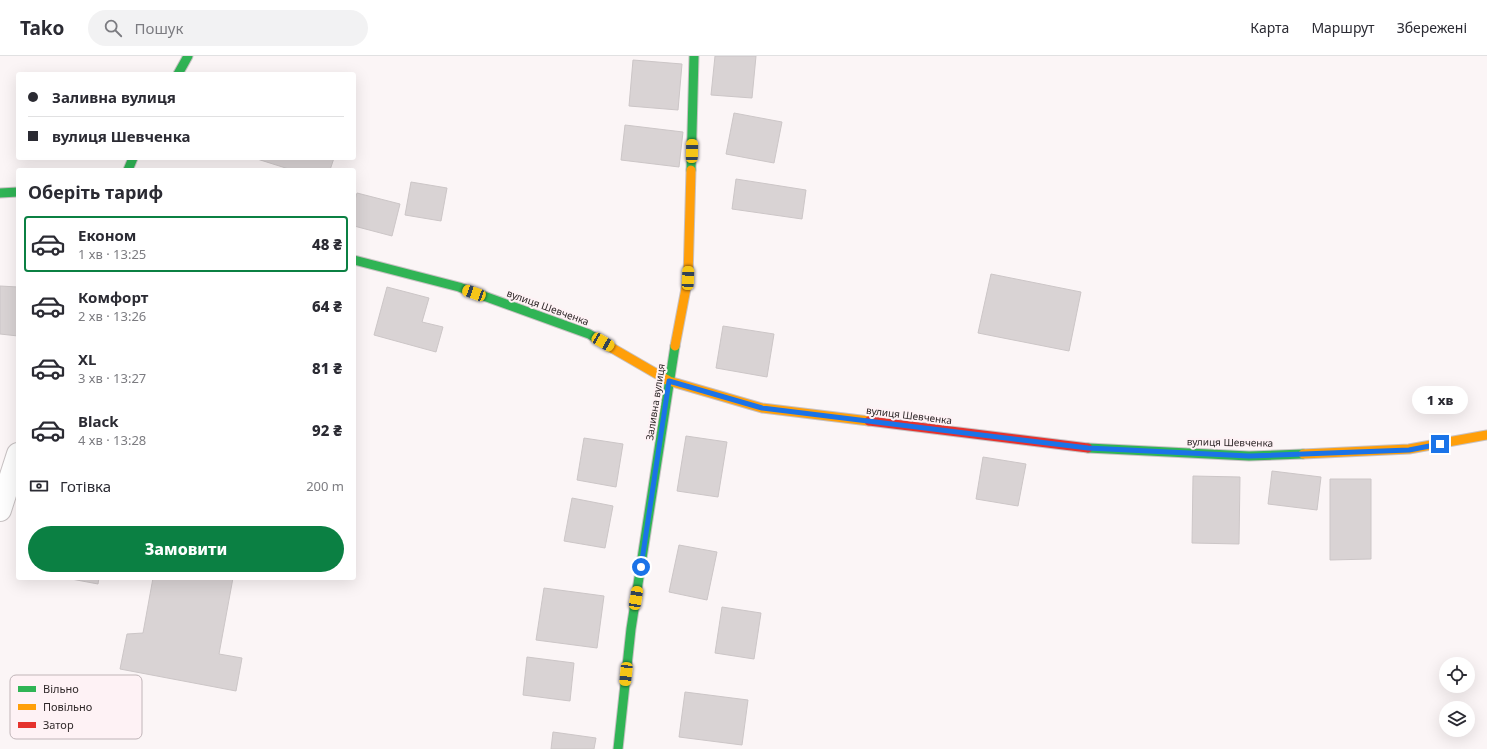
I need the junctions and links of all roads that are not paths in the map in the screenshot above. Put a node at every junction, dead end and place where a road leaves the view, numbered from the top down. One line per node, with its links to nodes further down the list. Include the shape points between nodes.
1 (188, 56): 3 (street)
2 (694, 56): 7 (street, Заливна вулиця, via 688,278)
3 (179, 72)
4 (16, 192): 5 (street)
5 (0, 193)
6 (356, 261): 7 (street, вулиця Шевченка, via 459,287 589,334)
7 (669, 381): 8 (street, вулиця Шевченка, via 762,408 1088,448 1249,456 1409,450); 11 (street, Заливна вулиця, via 631,629)
8 (1487, 435)
9 (16, 460): 10 (street)
10 (0, 510)
11 (618, 749)

